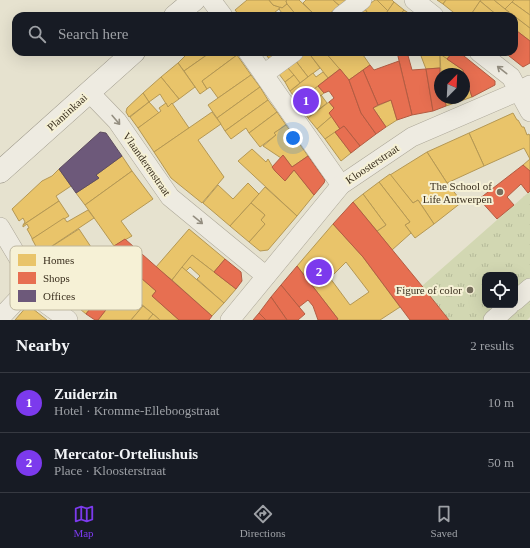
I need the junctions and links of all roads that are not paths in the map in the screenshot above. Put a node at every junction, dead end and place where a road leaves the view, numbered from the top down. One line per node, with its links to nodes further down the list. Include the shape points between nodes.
1 (194, 0): 5 (street)
2 (211, 0): 6 (street)
3 (362, 0): 7 (street)
4 (414, 0): 8 (street)
5 (180, 12)
6 (220, 12)
7 (346, 12)
8 (429, 12)
9 (130, 56): 15 (street, Plantinkaai)
10 (251, 56): 13 (street)
11 (289, 56): 13 (street)
12 (484, 56): 14 (street, one-way to 12)
13 (264, 74): 18 (street)
14 (526, 90): 16 (street); 18 (street, Kloosterstraat, via 412,137)
15 (89, 92): 17 (street, Plantinkaai); 21 (street, Vlaanderenstraat, one-way to 21, via 117,120 170,197)
16 (530, 112)
17 (0, 172)
18 (341, 184): 21 (street, Kloosterstraat)
19 (0, 227): 20 (street)
20 (11, 246)
21 (266, 276): 29 (street, Kloosterstraat)
22 (530, 288): 23 (street)
23 (518, 298)
24 (10, 307): 27 (street)
25 (507, 308): 30 (street)
26 (55, 310): 28 (street)
27 (0, 318)
28 (68, 320)
29 (230, 320)
30 (494, 320)

